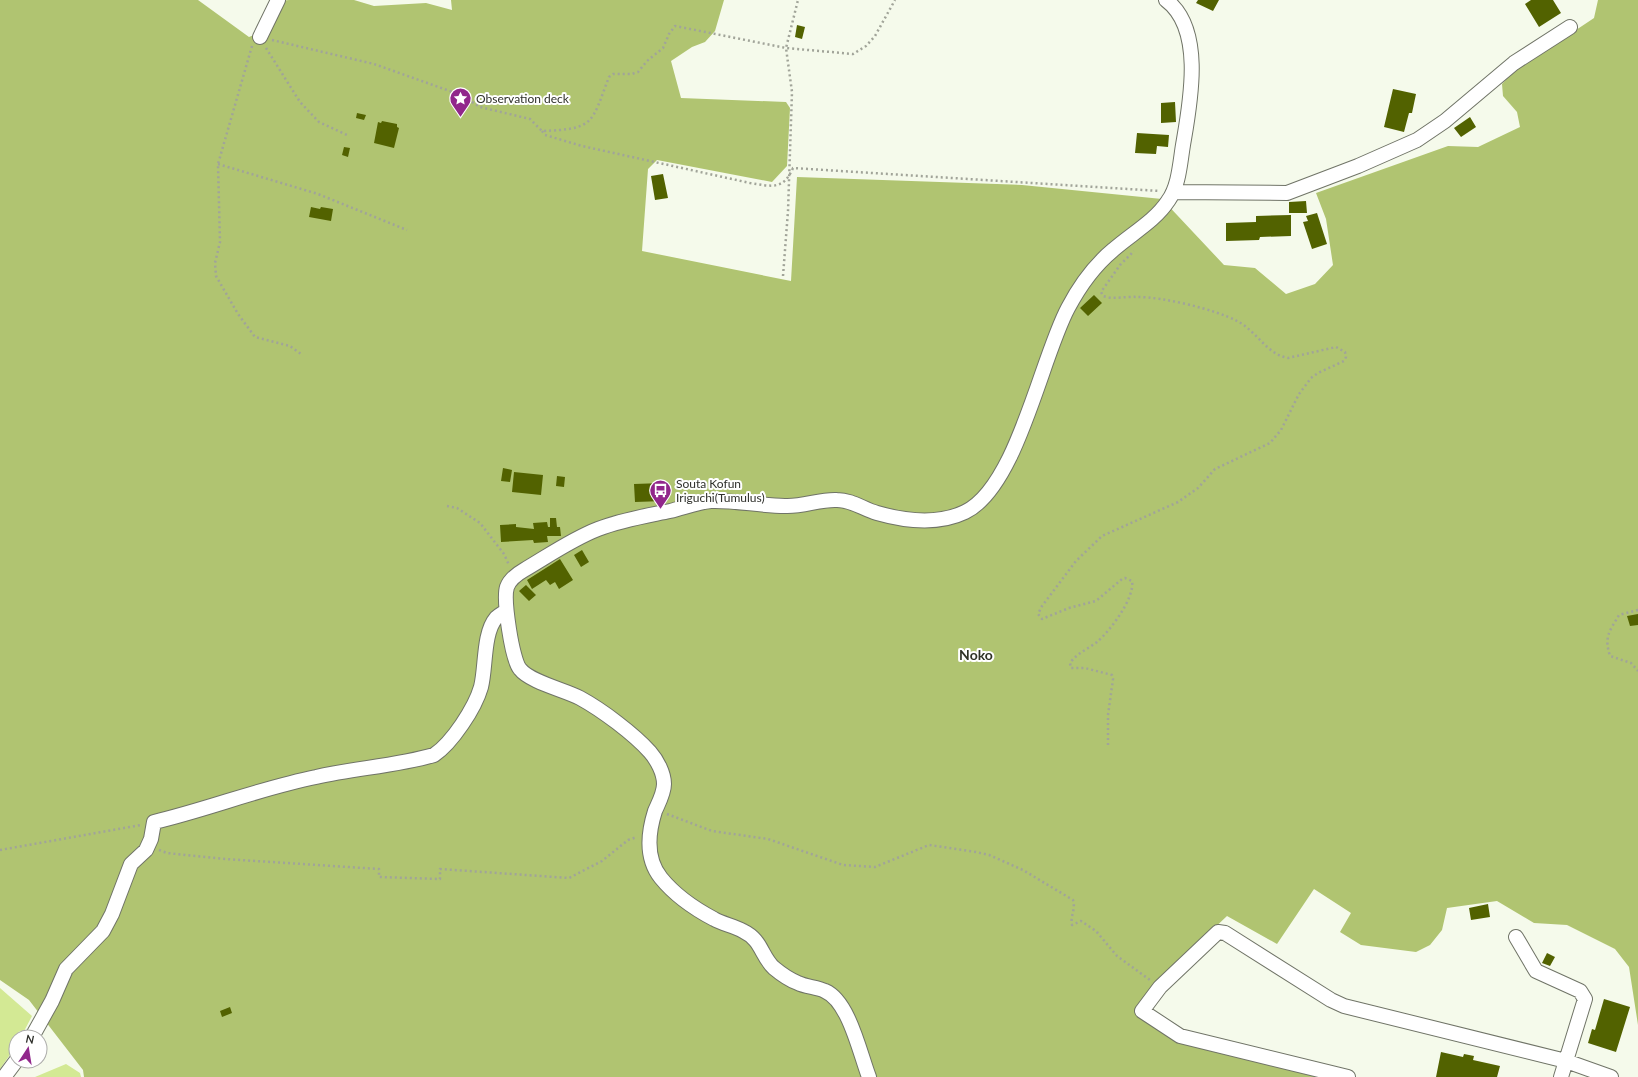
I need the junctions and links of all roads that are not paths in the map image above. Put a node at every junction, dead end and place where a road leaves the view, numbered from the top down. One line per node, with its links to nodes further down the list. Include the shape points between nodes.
1 (278, 0): 4 (street)
2 (1166, 0): 5 (street, via 1179,12 1184,21 1192,71 1192,96)
3 (1570, 27): 5 (street, via 1514,63 1445,121 1417,140 1358,166 1286,193)
4 (260, 37)
5 (1173, 192): 6 (street, via 1163,208 1099,263 1084,282 1068,308 1018,438 986,496 977,505 965,512 942,519 912,521 876,513 854,503 838,500 801,506 710,501 597,529 514,576 507,587)
6 (506, 611): 8 (street, via 496,618 490,630 481,689 455,736 434,755 315,777 154,822 149,844 131,864 103,931 66,969); 10 (street, via 513,656 520,669 528,676 602,710 650,752 661,770 664,784 648,842 652,863 660,877 696,908 754,937 773,967 798,984 825,991 836,999 844,1010)
7 (1516, 937): 9 (street, via 1536,971 1580,991 1585,999)
8 (36, 1029)
9 (1566, 1061): 11 (street, via 1344,1006 1225,933 1218,932 1160,987 1142,1011 1180,1036); 12 (street); 13 (street)
10 (869, 1077)
11 (1348, 1077)
12 (1561, 1077)
13 (1611, 1077)

